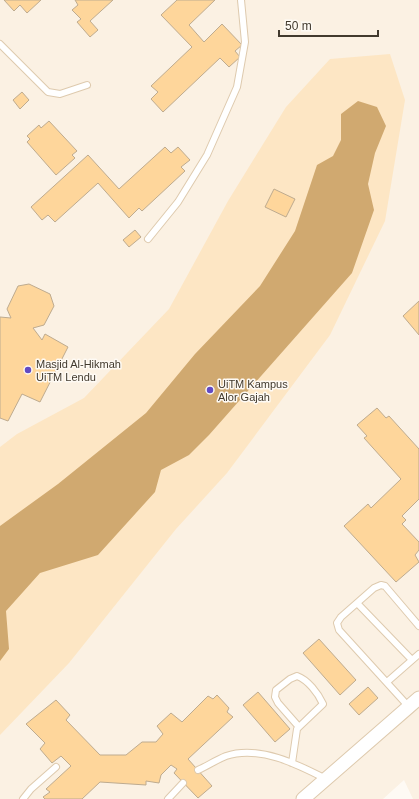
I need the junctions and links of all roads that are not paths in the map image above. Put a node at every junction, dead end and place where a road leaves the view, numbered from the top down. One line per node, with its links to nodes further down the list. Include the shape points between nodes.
1 (241, 0): 4 (lane, via 245,42 237,87 207,155 178,202)
2 (0, 44): 3 (lane, via 48,92 60,94)
3 (88, 86)
4 (148, 239)
5 (357, 603): 6 (lane, via 374,588 385,586); 8 (lane); 9 (lane, via 341,617 337,624 339,630)
6 (419, 626)
7 (419, 654): 8 (lane)
8 (412, 660): 9 (lane)
9 (387, 682): 10 (lane)
10 (414, 703): 15 (street)
11 (299, 727): 11 (lane, via 323,704 304,679 297,676 276,690 275,697); 12 (lane)
12 (292, 763): 14 (lane, via 261,754 245,753 226,756); 15 (lane)
13 (56, 767): 17 (lane)
14 (198, 770)
15 (326, 779): 19 (street)
16 (183, 782): 18 (lane)
17 (23, 799)
18 (168, 799)
19 (303, 799)

